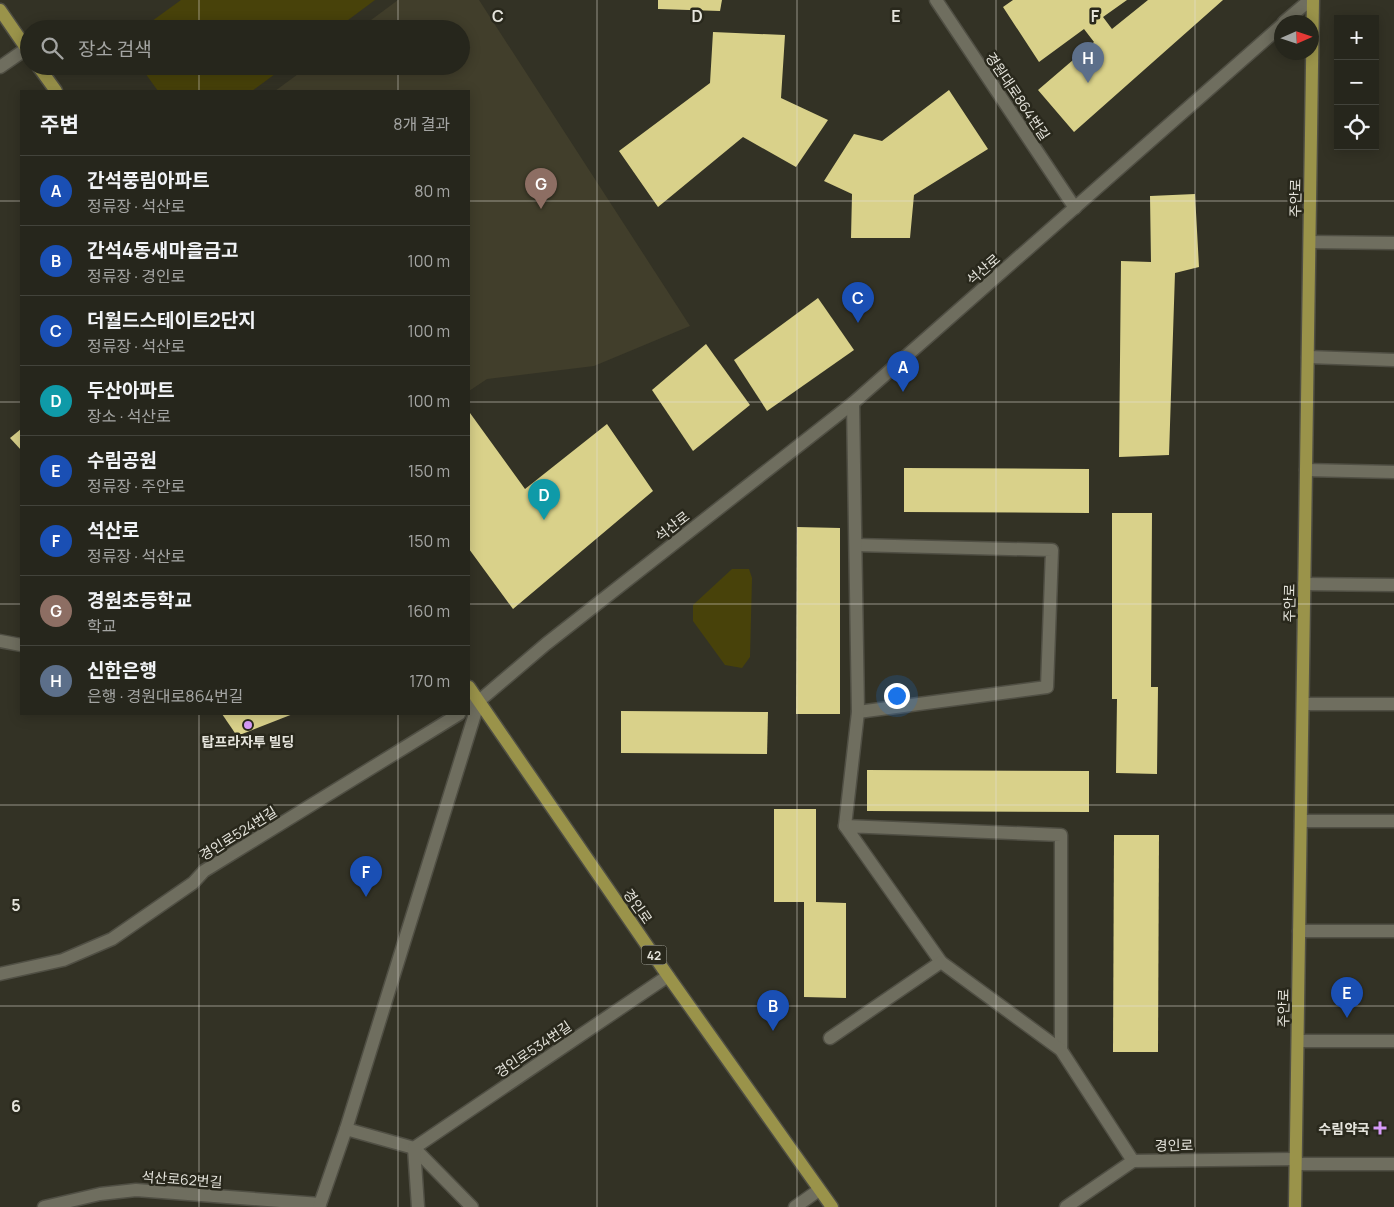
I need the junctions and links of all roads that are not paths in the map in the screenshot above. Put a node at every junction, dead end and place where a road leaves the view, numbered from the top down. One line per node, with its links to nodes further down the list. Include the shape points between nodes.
1 (936, 0): 11 (street, 경원대로864번길)
2 (1311, 0): 4 (street, 석산로); 12 (main road, 주안로)
3 (0, 10): 6 (main road)
4 (1294, 15)
5 (1274, 32): 11 (street, 석산로)
6 (20, 39)
7 (20, 55): 8 (street)
8 (0, 66)
9 (44, 75): 10 (main road)
10 (55, 90)
11 (1074, 208): 16 (street, 석산로)
12 (1310, 242): 13 (street); 14 (main road, 주안로)
13 (1394, 243)
14 (1308, 357): 15 (street); 17 (main road, 주안로)
15 (1394, 360)
16 (854, 403): 19 (street); 27 (street, 석산로, via 546,644)
17 (1306, 470): 18 (street); 20 (main road, 주안로)
18 (1394, 472)
19 (856, 545): 28 (street); 28 (street, via 1052,550 1047,687)
20 (1304, 584): 21 (street); 25 (main road, 주안로)
21 (1394, 584)
22 (0, 641): 23 (street)
23 (20, 645)
24 (470, 691): 27 (main road, 경인로 / 42)
25 (1302, 704): 26 (street); 30 (main road, 주안로)
26 (1394, 704)
27 (474, 705): 37 (main road, 경인로 / 42); 42 (street)
28 (858, 712): 32 (street)
29 (457, 715): 36 (street, 경인로524번길, via 204,871 193,883 112,939 63,960)
30 (1301, 821): 31 (street); 33 (main road, 주안로)
31 (1394, 821)
32 (845, 826): 35 (street); 41 (street, via 1061,835)
33 (1299, 931): 34 (street); 39 (main road, 주안로)
34 (1394, 931)
35 (941, 962): 38 (street); 41 (street)
36 (0, 974)
37 (668, 976): 43 (street, 경인로534번길); 47 (main road, 경인로 / 42)
38 (830, 1038)
39 (1298, 1041): 40 (street); 45 (main road, 주안로)
40 (1394, 1041)
41 (1060, 1050): 44 (street)
42 (346, 1130): 43 (street); 48 (street)
43 (414, 1148): 50 (street); 51 (street)
44 (1133, 1161): 45 (street, 경인로); 54 (street)
45 (1296, 1161): 46 (street, 경인로); 55 (main road, 주안로)
46 (1394, 1164)
47 (819, 1190): 52 (street); 53 (main road, 경인로 / 42)
48 (319, 1205): 49 (street, 석산로62번길, via 136,1190 100,1194)
49 (44, 1207)
50 (418, 1207)
51 (472, 1207)
52 (796, 1207)
53 (832, 1207)
54 (1066, 1207)
55 (1295, 1207)

